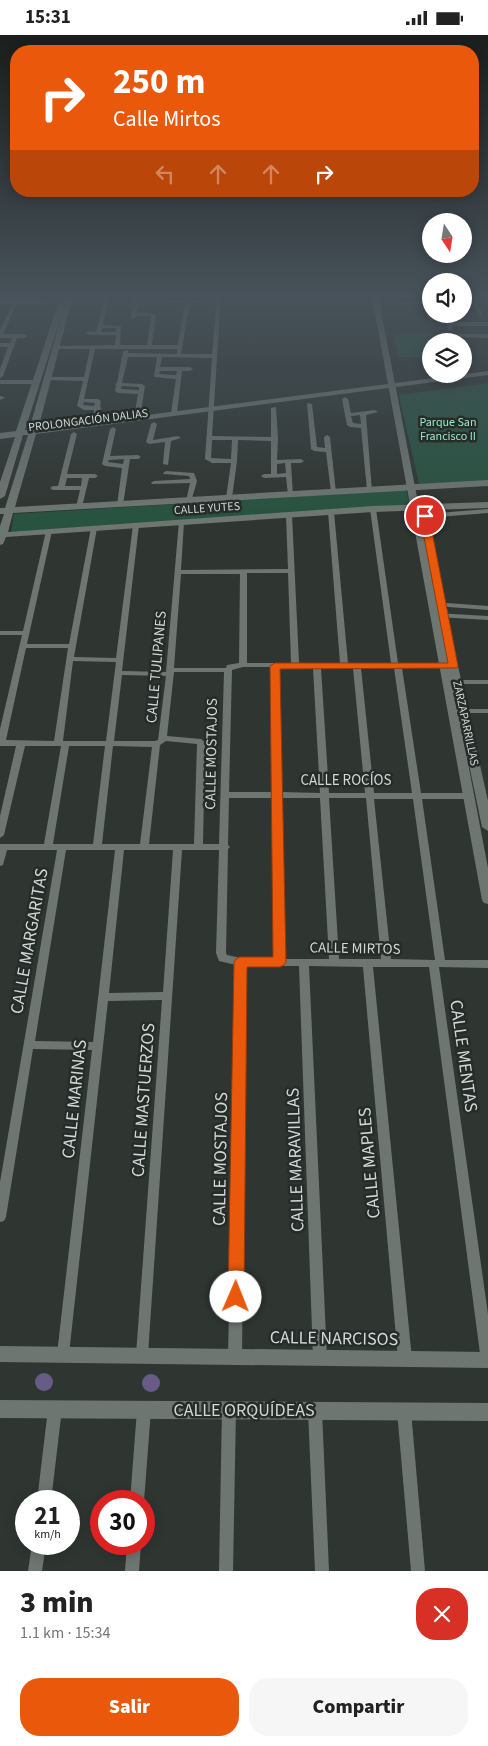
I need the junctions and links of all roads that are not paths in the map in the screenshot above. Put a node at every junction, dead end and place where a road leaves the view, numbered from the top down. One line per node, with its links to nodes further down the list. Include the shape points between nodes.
1 (40, 368): 17 (main road)
2 (52, 368): 14 (main road)
3 (88, 368): 15 (street)
4 (122, 368): 20 (street)
5 (213, 368): 29 (street)
6 (391, 368): 21 (street, ZARZAPARRILLAS)
7 (393, 368): 21 (street, ZARZAPARRILLAS)
8 (157, 369): 9 (street); 13 (street, via 156,376)
9 (180, 369): 10 (street); 13 (street)
10 (190, 369)
11 (488, 373): 12 (main road, PROLONGACIÓN DALIAS)
12 (472, 374)
13 (179, 377): 28 (street)
14 (49, 379): 15 (street); 39 (main road)
15 (86, 379): 23 (street)
16 (0, 381): 17 (street)
17 (36, 381): 41 (main road)
18 (488, 381): 21 (main road, PROLONGACIÓN DALIAS)
19 (425, 383): 21 (main road, PROLONGACIÓN DALIAS)
20 (118, 384): 32 (street, via 118,391 141,392)
21 (396, 389): 22 (main road, PROLONGACIÓN DALIAS); 29 (main road, PROLONGACIÓN DALIAS); 72 (street, ZARZAPARRILLAS)
22 (345, 399): 24 (main road, PROLONGACIÓN DALIAS); 31 (street)
23 (82, 400): 25 (street, via 98,401); 25 (street, via 81,408)
24 (309, 404): 26 (main road, PROLONGACIÓN DALIAS); 40 (street)
25 (99, 408): 33 (street)
26 (274, 408): 29 (main road, PROLONGACIÓN DALIAS); 48 (street)
27 (375, 411): 30 (street)
28 (174, 413): 29 (main road, PROLONGACIÓN DALIAS); 32 (main road, PROLONGACIÓN DALIAS)
29 (211, 413): 34 (main road, PROLONGACIÓN DALIAS); 45 (street)
30 (363, 413): 31 (street); 35 (street)
31 (348, 415): 35 (street, via 350,426)
32 (137, 418): 33 (main road, PROLONGACIÓN DALIAS)
33 (95, 424): 39 (main road, PROLONGACIÓN DALIAS)
34 (154, 424): 36 (main road, PROLONGACIÓN DALIAS); 49 (street)
35 (364, 426): 74 (street)
36 (114, 429): 37 (main road, PROLONGACIÓN DALIAS); 55 (street)
37 (74, 434): 39 (main road, PROLONGACIÓN DALIAS); 63 (street)
38 (0, 436): 41 (main road)
39 (31, 436): 41 (main road, PROLONGACIÓN DALIAS); 86 (main road)
40 (314, 436): 42 (street); 52 (street, via 315,450)
41 (18, 437): 50 (main road); 77 (main road)
42 (326, 437): 43 (street); 52 (street)
43 (334, 437)
44 (178, 438): 46 (street)
45 (209, 438): 47 (street); 56 (street, via 209,460)
46 (168, 439): 49 (street); 51 (street)
47 (235, 439): 48 (street); 56 (street)
48 (275, 439): 58 (street)
49 (149, 442): 51 (street, via 151,447)
50 (0, 443)
51 (167, 447): 61 (street)
52 (329, 451): 75 (street)
53 (126, 457): 54 (street); 55 (street); 60 (street)
54 (138, 457)
55 (107, 458): 60 (street, via 106,465)
56 (234, 461): 78 (street)
57 (301, 461): 59 (street)
58 (273, 462): 59 (street); 67 (street)
59 (288, 462): 62 (street)
60 (125, 466): 80 (street)
61 (166, 468): 68 (street, via 190,473); 69 (street)
62 (289, 475): 67 (street); 76 (street)
63 (63, 476): 64 (street); 73 (street, via 57,488)
64 (86, 476): 65 (street); 73 (street)
65 (95, 476)
66 (264, 476): 67 (street)
67 (274, 476)
68 (194, 481): 69 (street); 79 (street)
69 (165, 482): 70 (street)
70 (154, 483)
71 (488, 483): 72 (main road, CALLE YUTES)
72 (416, 487): 74 (main road, CALLE YUTES); 84 (street, ZARZAPARRILLAS)
73 (84, 488): 82 (street)
74 (370, 490): 75 (main road, CALLE YUTES)
75 (334, 492): 76 (main road, CALLE YUTES)
76 (291, 495): 78 (main road, CALLE YUTES)
77 (0, 496)
78 (229, 498): 79 (main road, CALLE YUTES)
79 (186, 501): 80 (main road, CALLE YUTES); 82 (main road, CALLE YUTES)
80 (120, 505): 82 (main road, CALLE YUTES)
81 (488, 505): 84 (main road, CALLE YUTES)
82 (78, 508): 86 (main road, CALLE YUTES)
83 (373, 509): 84 (main road, CALLE YUTES); 87 (main road, CALLE YUTES); 111 (street, CALLE MENTAS)
84 (421, 510): 85 (street); 98 (street, ZARZAPARRILLAS)
85 (488, 511)
86 (3, 512): 93 (main road)
87 (331, 512): 88 (main road, CALLE YUTES); 113 (street)
88 (289, 515): 89 (main road, CALLE YUTES); 96 (street)
89 (181, 522): 90 (main road, CALLE YUTES); 94 (street, CALLE TULIPANES)
90 (136, 525): 91 (main road, CALLE YUTES); 105 (street)
91 (94, 528): 92 (main road, CALLE YUTES); 103 (street)
92 (49, 531): 93 (main road, CALLE YUTES); 101 (street)
93 (1, 537)
94 (178, 571): 95 (street); 115 (street, CALLE TULIPANES)
95 (244, 571): 96 (street); 106 (street)
96 (291, 571): 108 (street)
97 (488, 607): 98 (street)
98 (439, 610): 99 (street); 112 (street, ZARZAPARRILLAS)
99 (488, 618)
100 (0, 633): 101 (street)
101 (26, 633): 102 (street)
102 (24, 646): 103 (street); 122 (street)
103 (72, 646): 104 (street)
104 (70, 659): 105 (street); 125 (street)
105 (120, 660): 116 (street)
106 (242, 665): 107 (street); 114 (street)
107 (275, 666): 108 (street); 128 (street)
108 (295, 666): 109 (street)
109 (317, 666): 113 (street); 129 (street)
110 (357, 666): 111 (street); 113 (street); 130 (street)
111 (396, 666): 112 (street); 131 (street, CALLE MENTAS)
112 (449, 666): 117 (street, ZARZAPARRILLAS); 132 (street, ZARZAPARRILLAS)
113 (344, 667)
114 (228, 670): 115 (street); 127 (street, CALLE MOSTAJOS)
115 (170, 672): 116 (street); 121 (street, CALLE TULIPANES)
116 (118, 673): 123 (street)
117 (457, 682): 118 (street); 119 (street, ZARZAPARRILLAS)
118 (488, 682)
119 (462, 711): 120 (street); 133 (street, ZARZAPARRILLAS)
120 (488, 711)
121 (164, 738): 126 (street, CALLE TULIPANES); 143 (street, via 201,743)
122 (1, 743): 124 (street, CALLE TULIPANES)
123 (110, 743): 125 (street, CALLE TULIPANES); 126 (street, CALLE TULIPANES); 139 (street)
124 (21, 744): 125 (street, CALLE TULIPANES); 135 (street)
125 (61, 744): 137 (street)
126 (156, 744): 141 (street)
127 (225, 795): 128 (street, CALLE ROCÍOS); 144 (street, CALLE MOSTAJOS)
128 (277, 795): 129 (street, CALLE ROCÍOS); 149 (street)
129 (323, 795): 130 (street, CALLE ROCÍOS); 151 (street)
130 (370, 795): 131 (street, CALLE ROCÍOS); 153 (street)
131 (416, 795): 132 (street, CALLE ROCÍOS); 154 (street, CALLE MENTAS)
132 (468, 797): 146 (street, ZARZAPARRILLAS)
133 (487, 813): 134 (street, ZARZAPARRILLAS)
134 (488, 827)
135 (0, 835)
136 (2, 847): 137 (street); 145 (street)
137 (48, 847): 138 (street)
138 (62, 847): 139 (street); 158 (street, CALLE MARGARITAS)
139 (97, 847): 140 (street)
140 (120, 847): 141 (street); 157 (street, CALLE MARINAS)
141 (144, 847): 142 (street)
142 (178, 847): 143 (street); 156 (street, CALLE MASTUERZOS)
143 (198, 847): 144 (street)
144 (225, 847): 147 (street, CALLE MOSTAJOS)
145 (0, 863)
146 (488, 900)
147 (223, 958): 148 (street, CALLE MIRTOS)
148 (240, 962): 149 (street, CALLE MIRTOS); 164 (street, CALLE MOSTAJOS)
149 (280, 962): 150 (street, CALLE MIRTOS)
150 (304, 962): 151 (street, CALLE MIRTOS); 165 (street, CALLE MARAVILLAS)
151 (334, 962): 152 (street, CALLE MIRTOS)
152 (368, 963): 153 (street, CALLE MIRTOS); 166 (street, CALLE MAPLES)
153 (386, 963): 154 (street, CALLE MIRTOS)
154 (437, 964): 155 (street, CALLE MIRTOS); 167 (street, CALLE MENTAS)
155 (488, 964)
156 (168, 996): 157 (street); 163 (street, CALLE MASTUERZOS)
157 (104, 997): 159 (street, CALLE MARINAS)
158 (29, 1045): 159 (street); 160 (street, CALLE MARGARITAS)
159 (98, 1046): 162 (street, CALLE MARINAS)
160 (0, 1217)
161 (0, 1354): 162 (street, CALLE NARCISOS)
162 (63, 1354): 163 (street, CALLE NARCISOS)
163 (142, 1355): 164 (street, CALLE NARCISOS)
164 (235, 1357): 165 (street, CALLE NARCISOS)
165 (320, 1358): 166 (street, CALLE NARCISOS)
166 (405, 1359): 167 (street, CALLE NARCISOS)
167 (488, 1360)
168 (0, 1409): 169 (street, CALLE ORQUÍDEAS)
169 (55, 1409): 170 (street, CALLE ORQUÍDEAS); 175 (street)
170 (144, 1410): 171 (street, CALLE ORQUÍDEAS); 176 (street)
171 (229, 1410): 172 (street, CALLE ORQUÍDEAS); 181 (street)
172 (315, 1411): 173 (street, CALLE ORQUÍDEAS); 182 (street)
173 (404, 1411): 174 (street, CALLE ORQUÍDEAS); 183 (street)
174 (488, 1412)
175 (45, 1490)
176 (138, 1490)
177 (37, 1555): 179 (street)
178 (133, 1555): 180 (street)
179 (35, 1571)
180 (132, 1571)
181 (226, 1571)
182 (322, 1571)
183 (418, 1571)

